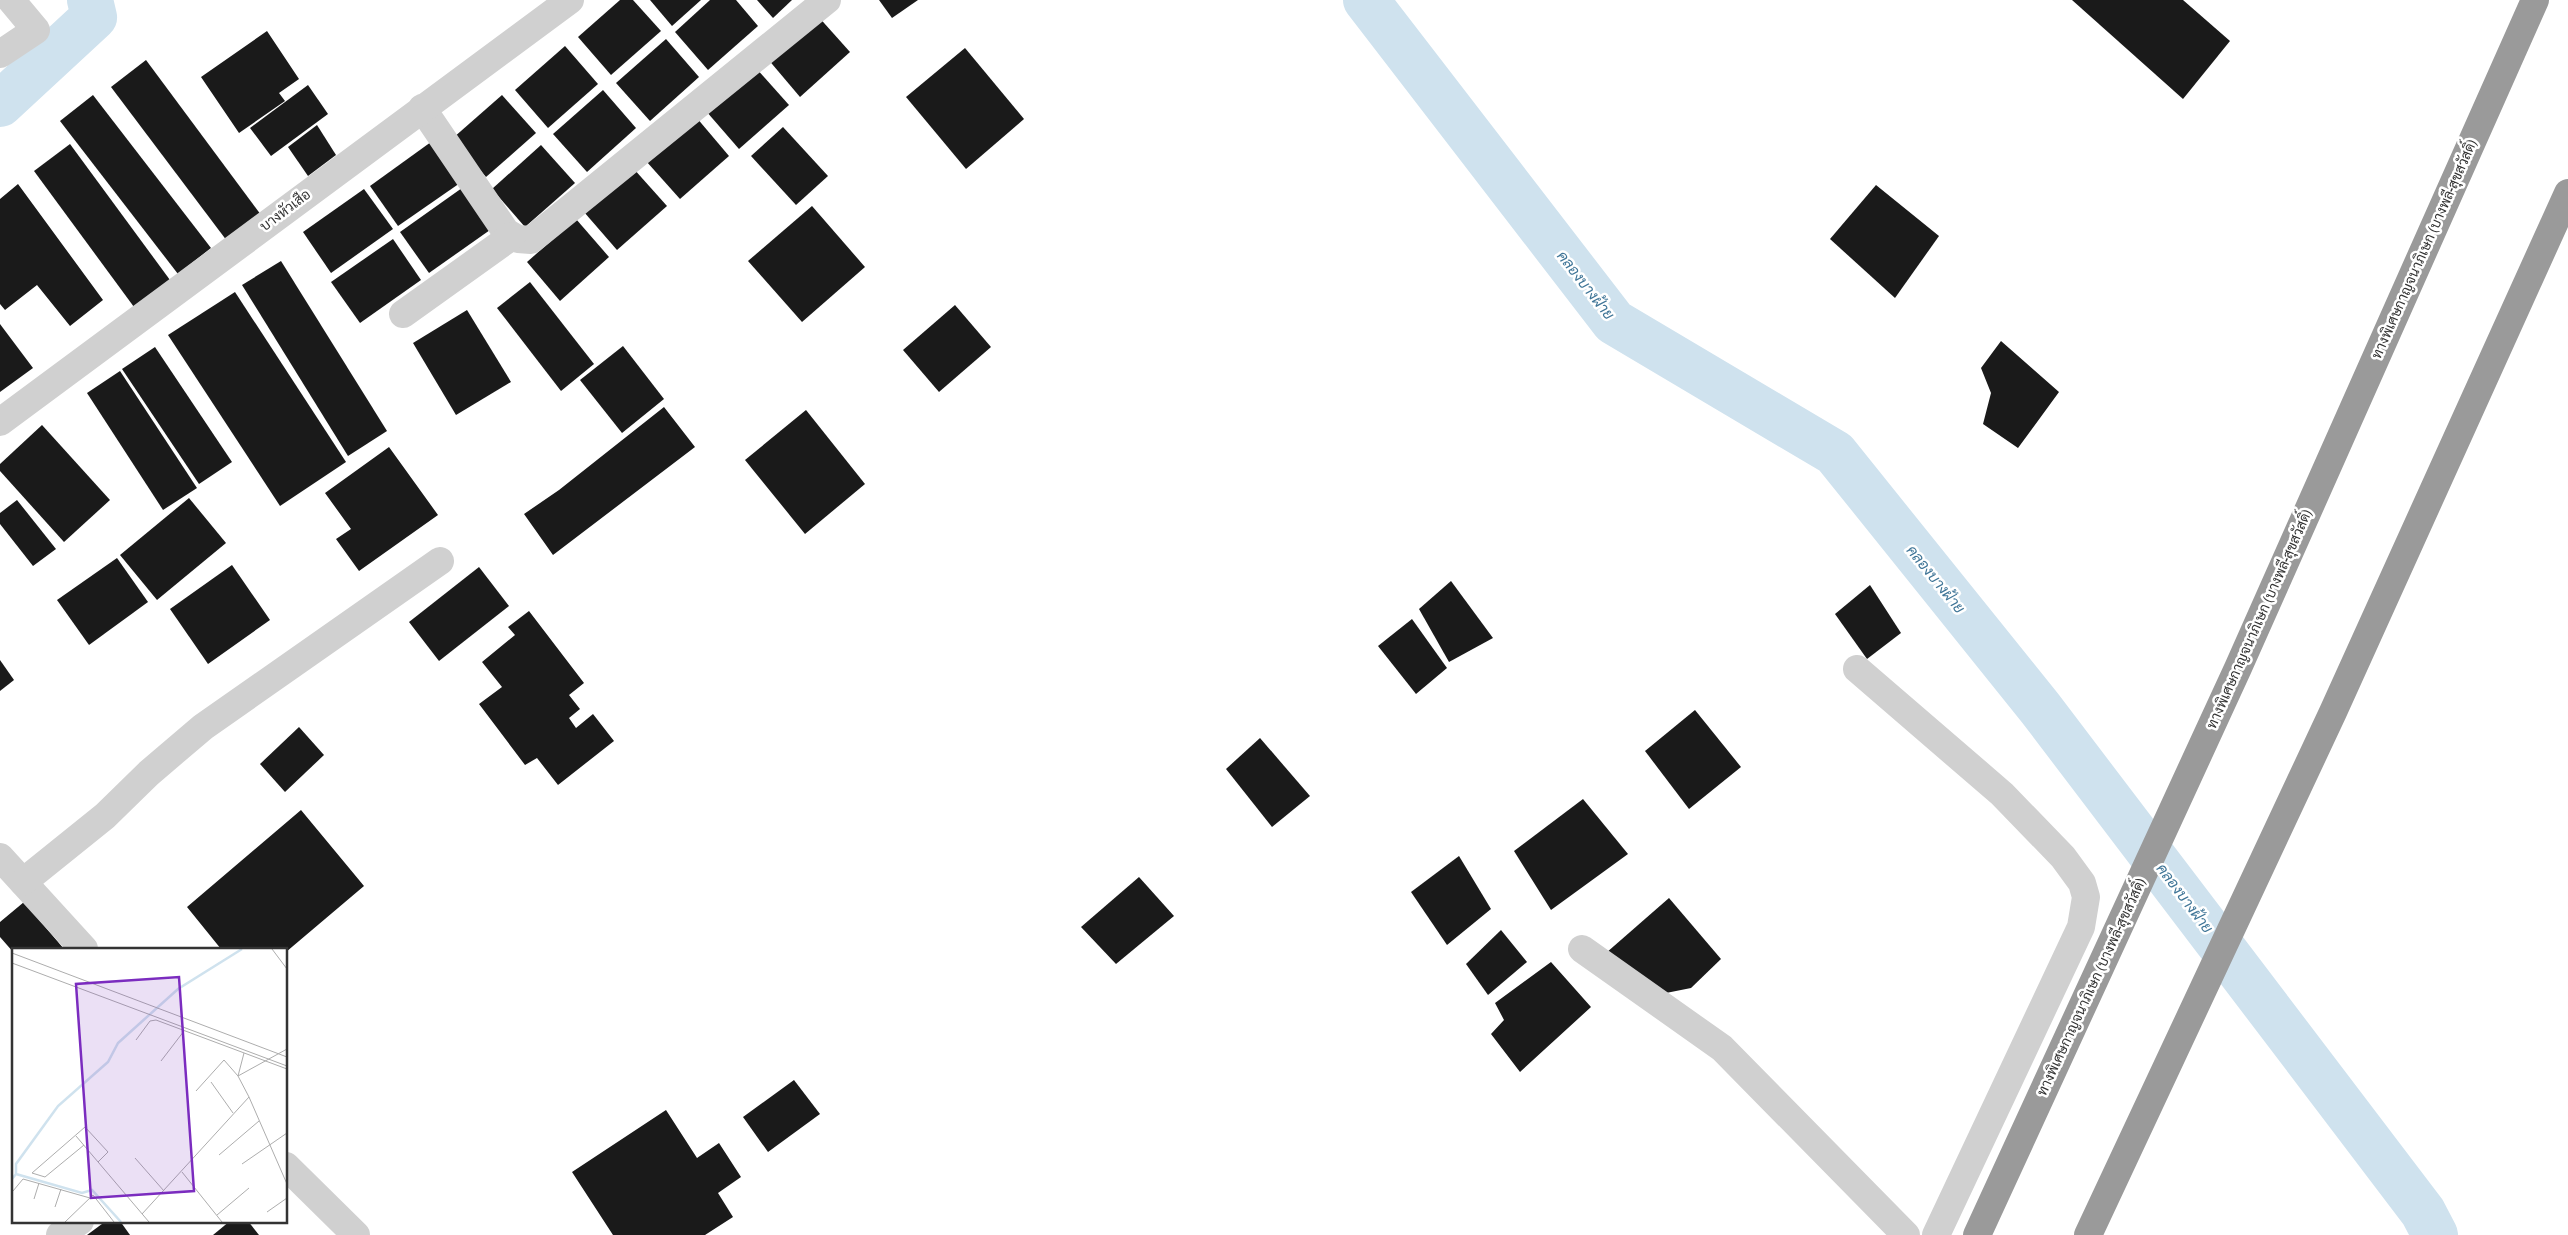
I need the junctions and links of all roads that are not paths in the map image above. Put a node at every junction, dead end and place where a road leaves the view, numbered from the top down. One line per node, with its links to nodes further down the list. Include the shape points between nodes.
1 (11, 0): 5 (street, via 36,30)
2 (570, 0): 6 (street, บางหัวเสือ)
3 (827, 0): 8 (street, via 531,240)
4 (2535, 0): 23 (highway, ทางพิเศษกาญจนาภิเษก (บางพลี-สุขสวัสดิ์), via 2238,668)
5 (0, 54)
6 (422, 108): 8 (street, via 506,232); 10 (street, บางหัวเสือ)
7 (2568, 193): 24 (highway, via 2329,721)
8 (512, 236): 9 (street)
9 (403, 314)
10 (0, 422)
11 (440, 561): 14 (street, via 203,727 105,816)
12 (1856, 669): 22 (street, via 2002,794 2063,857 2082,883 2086,897 2082,927)
13 (0, 857): 14 (street)
14 (23, 882): 15 (street)
15 (83, 948)
16 (1582, 949): 21 (street, via 1722,1048)
17 (288, 1168): 20 (street)
18 (79, 1222): 19 (street)
19 (60, 1235)
20 (356, 1235)
21 (1906, 1235)
22 (1936, 1235)
23 (1977, 1235)
24 (2088, 1235)

